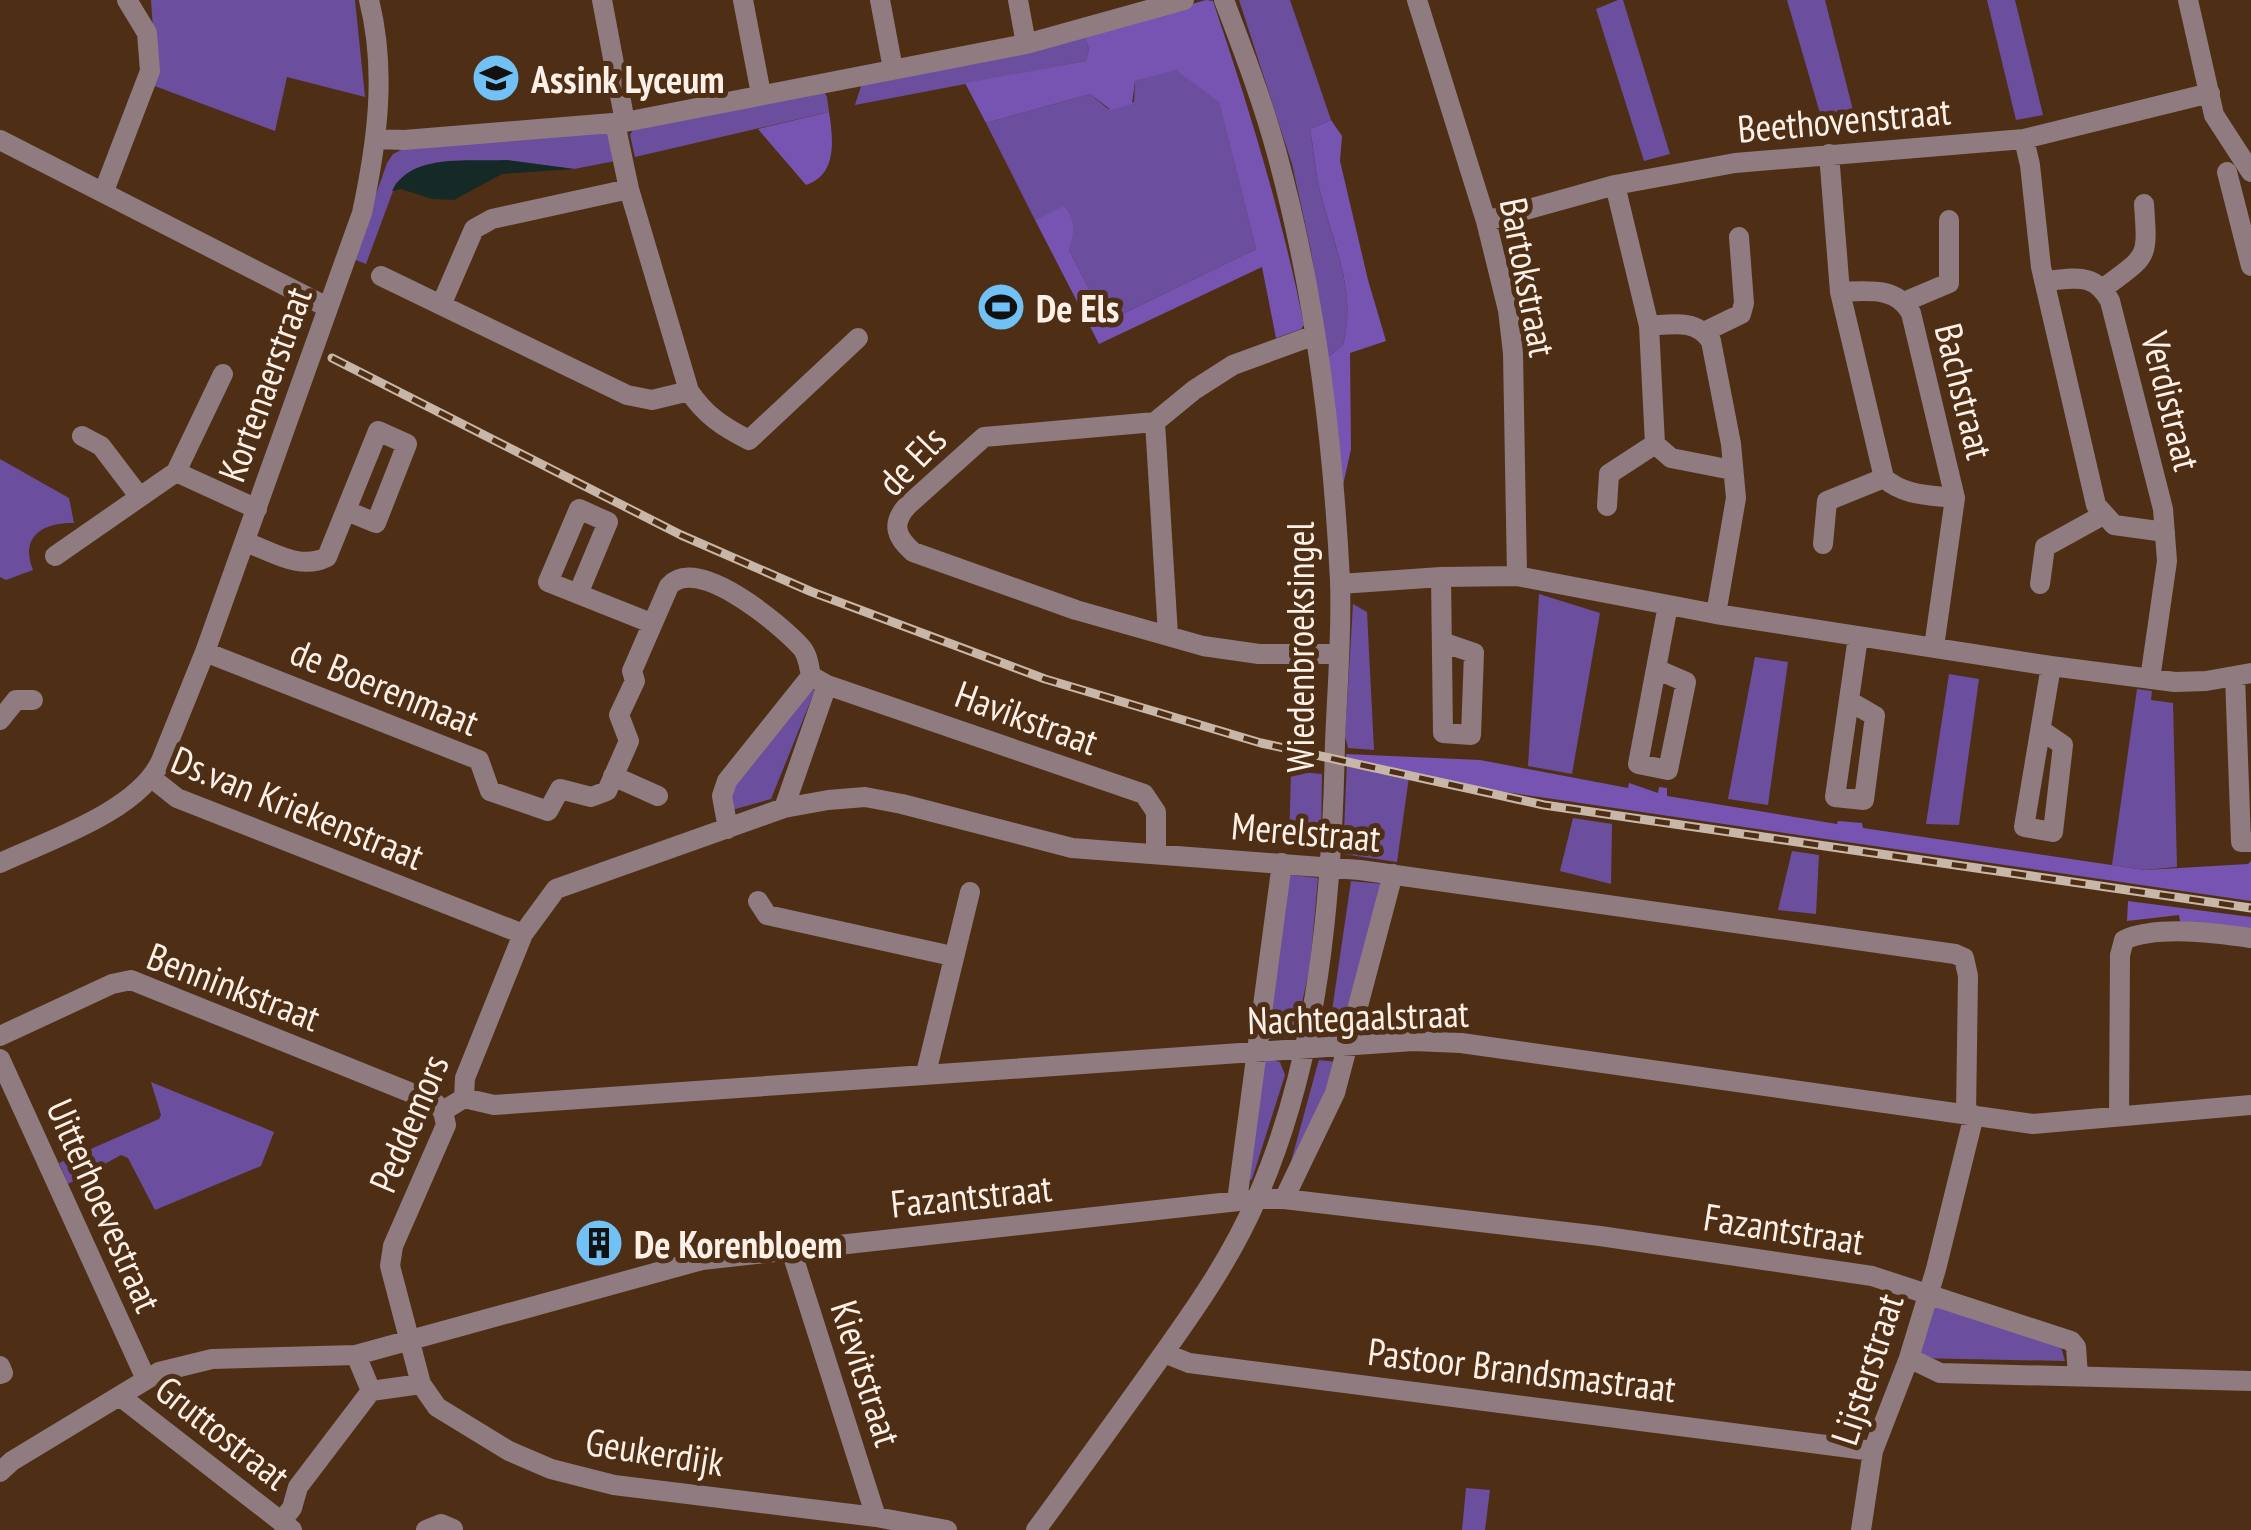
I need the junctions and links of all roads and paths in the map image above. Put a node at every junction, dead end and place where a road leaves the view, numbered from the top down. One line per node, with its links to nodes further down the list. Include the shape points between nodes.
1 (127, 0): 24 (street, via 148,33 150,71)
2 (369, 0): 16 (street, Kortenaerstraat)
3 (602, 0): 15 (street)
4 (742, 0): 14 (street)
5 (880, 0): 12 (street)
6 (1018, 0): 11 (street)
7 (1184, 0): 11 (street)
8 (1224, 0): 39 (street, Wiedenbroeksingel, via 1277,153)
9 (1417, 0): 27 (street, Bartokstraat)
10 (2188, 0): 13 (street)
11 (1026, 44): 12 (street)
12 (894, 70): 14 (street)
13 (2210, 93): 17 (street, Beethovenstraat); 21 (street, via 2222,132)
14 (761, 94): 15 (street)
15 (620, 122): 16 (street); 23 (street)
16 (377, 139): 36 (street, Kortenaerstraat, via 362,213)
17 (2024, 139): 19 (street, Beethovenstraat); 31 (street)
18 (0, 140): 24 (street)
19 (1830, 154): 22 (street, Beethovenstraat); 33 (street)
20 (2226, 172): 29 (street)
21 (2251, 172)
22 (1616, 185): 27 (street, Beethovenstraat); 37 (street)
23 (630, 189): 35 (street, via 492,219 474,229); 42 (street)
24 (104, 191): 36 (street)
25 (2144, 204): 32 (street, via 2147,246 2140,260)
26 (1949, 220): 34 (street, Bachstraat, via 1950,283)
27 (1486, 221): 59 (street, Bartokstraat, via 1513,353)
28 (1739, 236): 38 (street, via 1741,314)
29 (2251, 266)
30 (382, 276): 35 (street)
31 (2044, 281): 32 (street, via 2082,278); 54 (street)
32 (2104, 288): 55 (street, Verdistraat)
33 (1840, 292): 34 (street, Bachstraat, via 1892,293); 48 (street)
34 (1904, 302): 50 (street, Bachstraat)
35 (442, 303): 42 (street, via 627,395 652,400)
36 (327, 307): 52 (street, Kortenaerstraat)
37 (1649, 326): 38 (street, via 1690,325); 45 (street)
38 (1704, 332): 46 (street)
39 (1315, 335): 43 (street, via 1233,365); 61 (street, Wiedenbroeksingel)
40 (858, 338): 42 (street, via 749,440 716,422)
41 (223, 374): 47 (street)
42 (688, 391)
43 (1155, 422): 67 (street); 67 (street, de Els, via 984,437 907,506 896,529 913,552 1076,610)
44 (82, 436): 49 (street, via 102,446)
45 (1655, 444): 46 (street, via 1671,458); 51 (street, via 1609,474)
46 (1732, 470): 65 (street, via 1736,498)
47 (176, 472): 49 (street); 52 (street)
48 (1884, 478): 50 (street, Bachstraat, via 1912,493); 57 (street, via 1827,501)
49 (139, 496): 58 (street)
50 (1955, 498): 70 (street, Bachstraat)
51 (1607, 506)
52 (256, 509): 56 (street, Kortenaerstraat)
53 (347, 511): 56 (street, via 327,557 316,563)
54 (2102, 515): 55 (street, via 2114,525); 62 (street, via 2046,547)
55 (2166, 532): 76 (street, Verdistraat)
56 (244, 542): 71 (street, Kortenaerstraat)
57 (1823, 544)
58 (55, 556)
59 (1517, 576): 60 (street); 64 (street)
60 (1441, 577): 61 (street); 69 (street)
61 (1340, 584): 72 (street, Wiedenbroeksingel)
62 (2040, 584)
63 (578, 594): 66 (street)
64 (1668, 606): 65 (street); 74 (street)
65 (1716, 614): 68 (street)
66 (651, 624): 77 (street, via 674,580 693,576 764,615 804,650); 83 (street, via 619,715 628,742)
67 (1168, 634): 72 (street, de Els, via 1259,654)
68 (1858, 636): 70 (street); 79 (street)
69 (1442, 642)
70 (1934, 646): 73 (street)
71 (205, 652): 83 (street, de Boerenmaat, via 480,760 490,790 548,811 560,789 591,797 607,791); 84 (street, Kortenaerstraat)
72 (1338, 654): 92 (street, Wiedenbroeksingel)
73 (2051, 666): 76 (street); 81 (street)
74 (1656, 669)
75 (2243, 675): 76 (street); 82 (street)
76 (2150, 679)
77 (819, 681): 86 (street); 87 (street, via 726,781); 89 (street, Havikstraat, via 1144,794 1156,812)
78 (33, 700): 80 (street, via 16,700)
79 (1849, 701)
80 (0, 720)
81 (2040, 730)
82 (2244, 743): 88 (street, via 2241,842)
83 (613, 776): 85 (street)
84 (153, 779): 90 (street, Ds.van Kriekenstraat, via 116,807); 96 (street, Ds.van Kriekenstraat, via 177,798)
85 (658, 796)
86 (784, 808): 87 (street, Merelstraat); 89 (street, Merelstraat, via 865,797 1072,848)
87 (728, 829): 96 (street, Merelstraat, via 556,889)
88 (2251, 842)
89 (1156, 853): 91 (street, Merelstraat)
90 (0, 863)
91 (1282, 863): 92 (street, Merelstraat); 102 (street, Wiedenbroeksingel)
92 (1331, 867): 93 (street, Merelstraat); 101 (street, Wiedenbroeksingel)
93 (1393, 874): 100 (street); 108 (street, Merelstraat, via 1956,954 1964,958 1968,976)
94 (970, 892): 98 (street)
95 (758, 901): 98 (street, via 767,915 798,924)
96 (523, 934): 105 (street, Peddemors)
97 (2251, 938): 109 (street, via 2196,932 2124,940)
98 (952, 956): 104 (street)
99 (0, 1036): 107 (street, Benninkstraat, via 132,980)
100 (1347, 1046): 101 (street, Nachtegaalstraat); 108 (street, Nachtegaalstraat, via 1461,1044); 110 (street, via 1335,1093)
101 (1304, 1049): 102 (street, Nachtegaalstraat); 111 (street, Wiedenbroeksingel, via 1275,1154)
102 (1260, 1052): 104 (street, Nachtegaalstraat); 111 (street, Wiedenbroeksingel)
103 (0, 1059): 119 (street, Uitterhoevestraat)
104 (926, 1072): 105 (street, Nachtegaalstraat, via 494,1105)
105 (464, 1098): 107 (street, Peddemors)
106 (2251, 1105): 109 (street, Nachtegaalstraat)
107 (444, 1111): 114 (street, Peddemors, via 446,1125 393,1246 390,1266)
108 (1970, 1115): 109 (street, Nachtegaalstraat, via 2033,1124); 113 (street, Lijsterstraat)
109 (2119, 1117)
110 (1284, 1199): 111 (street, Fazantstraat); 113 (street, Fazantstraat, via 1619,1238 1872,1276)
111 (1247, 1200): 112 (street, Fazantstraat); 115 (street, Wiedenbroeksingel, via 1223,1267)
112 (790, 1250): 114 (street, Fazantstraat, via 702,1260); 126 (street, Kievitstraat)
113 (1927, 1291): 117 (street, Lijsterstraat); 118 (street, Fazantstraat, via 2071,1340)
114 (409, 1343): 116 (street, Fazantstraat); 121 (street, Geukerdijk)
115 (1164, 1353): 124 (street, Pastoor Brandsmastraat, via 1189,1362); 131 (street, Wiedenbroeksingel)
116 (356, 1355): 119 (street, Fazantstraat, via 212,1359); 122 (street)
117 (1909, 1358): 118 (street, via 1940,1373); 124 (street, Lijsterstraat)
118 (2078, 1376): 120 (street)
119 (146, 1380): 123 (street, Fazantstraat)
120 (2251, 1381)
121 (421, 1384): 122 (street); 126 (street, Geukerdijk, via 438,1407 551,1469 614,1485)
122 (371, 1391): 127 (street, Gruttostraat, via 298,1487)
123 (121, 1397): 125 (street, Fazantstraat); 127 (street, Gruttostraat)
124 (1873, 1451): 132 (street, Lijsterstraat)
125 (0, 1472)
126 (876, 1516): 130 (street, Geukerdijk)
127 (287, 1526)
128 (453, 1529): 129 (street, via 441,1524)
129 (426, 1530)
130 (947, 1530)
131 (1036, 1530)
132 (1861, 1530)

